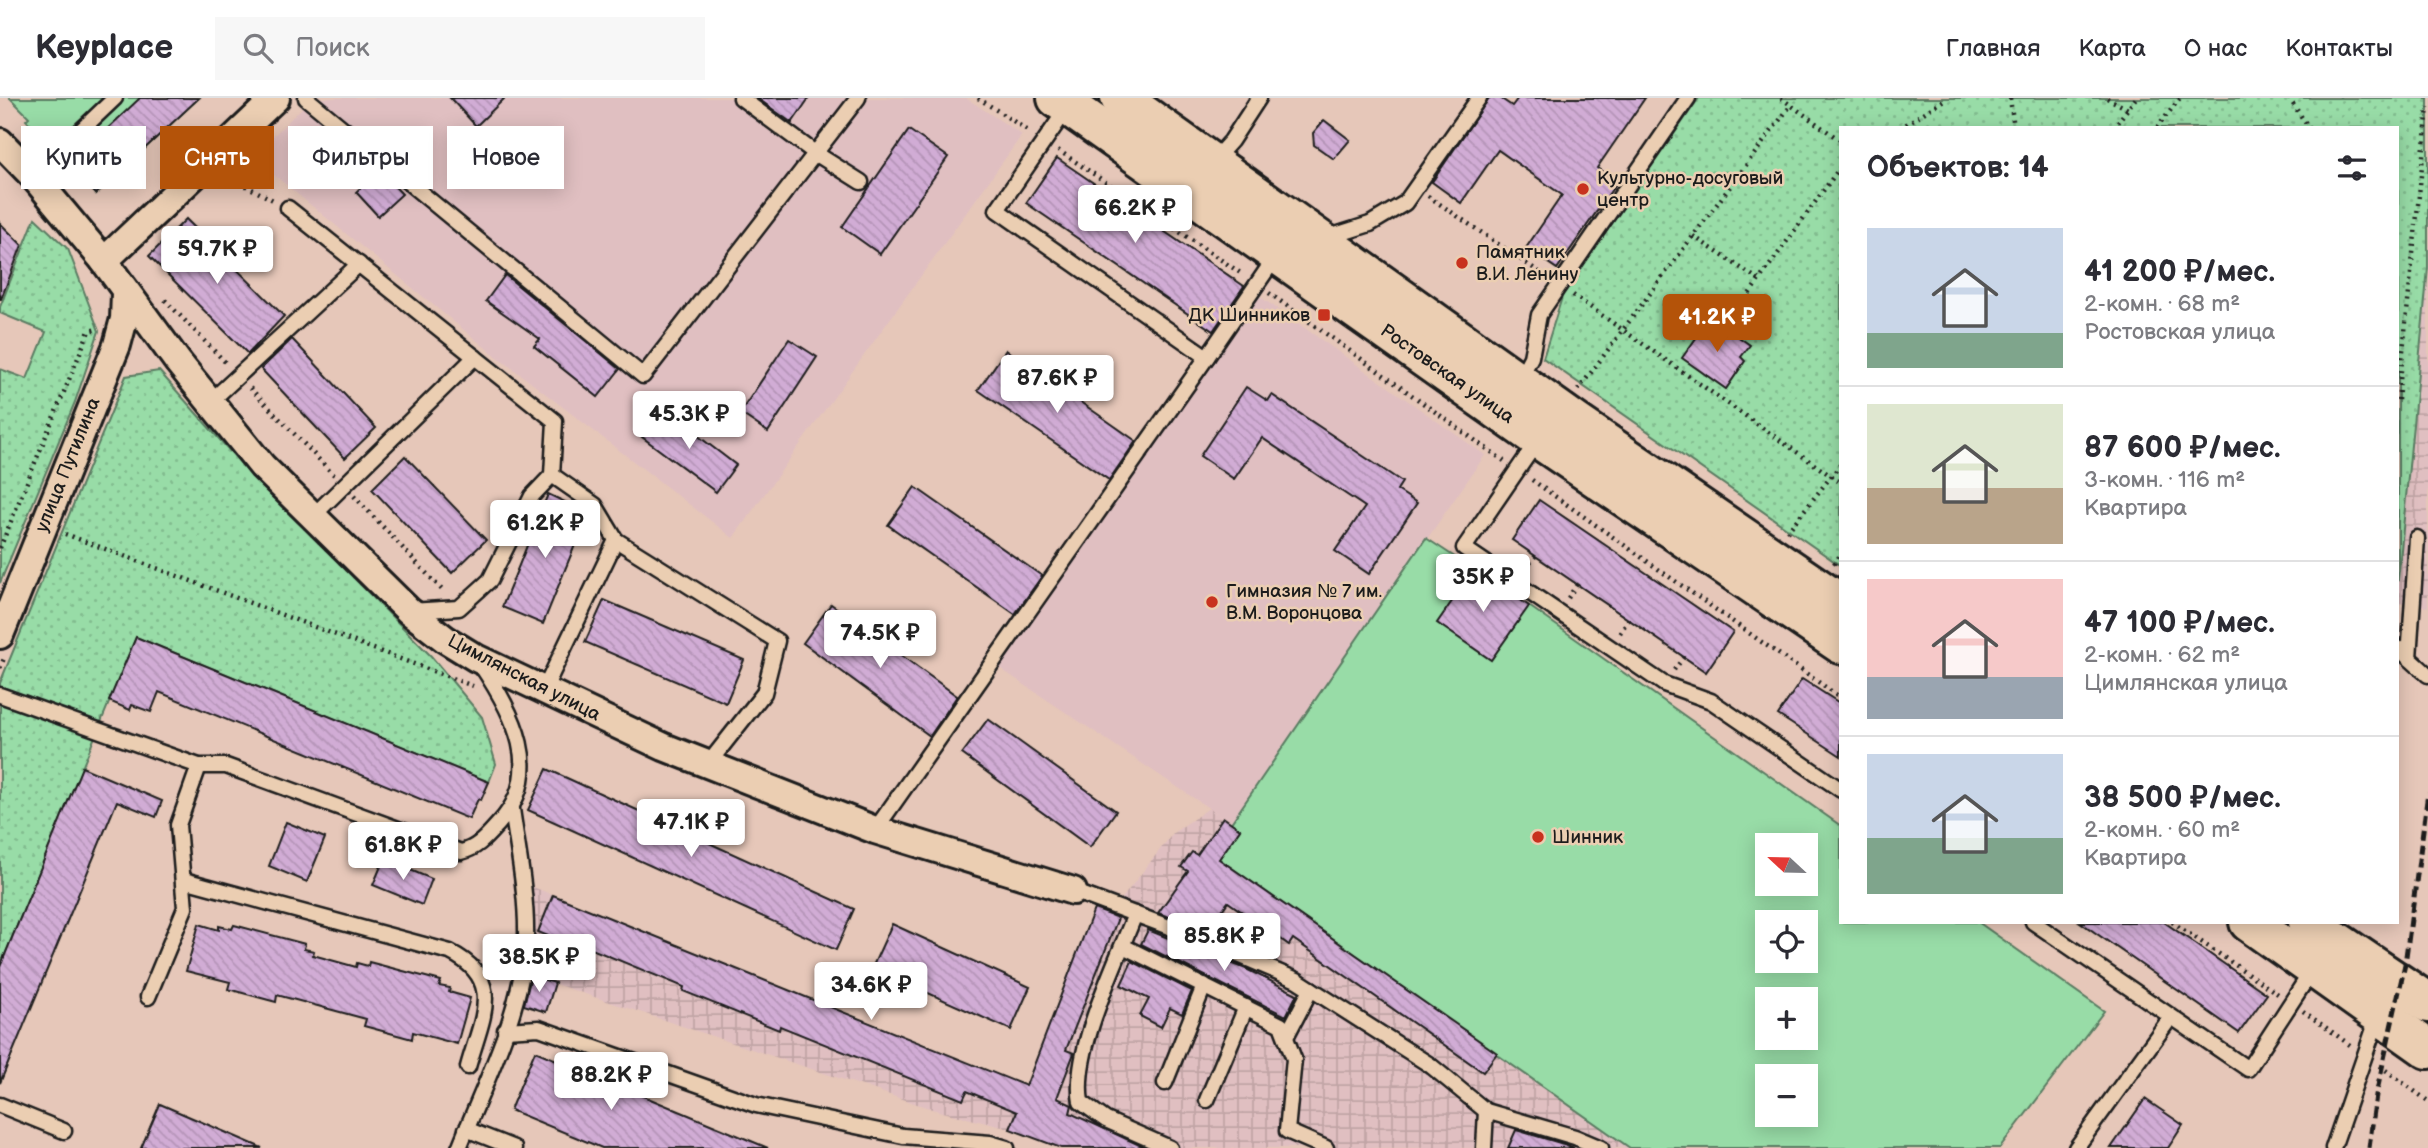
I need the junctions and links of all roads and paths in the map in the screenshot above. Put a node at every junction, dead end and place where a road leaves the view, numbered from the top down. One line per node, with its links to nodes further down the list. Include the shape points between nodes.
1 (115, 98): 22 (lane)
2 (276, 98): 42 (street)
3 (306, 98): 31 (lane, via 643,376)
4 (741, 98): 31 (lane)
5 (858, 98): 31 (lane)
6 (978, 98): 29 (path)
7 (1120, 98): 32 (street, Ростовская улица)
8 (1259, 98): 32 (lane)
9 (1479, 98): 36 (lane)
10 (1688, 98): 46 (lane)
11 (1781, 98): 19 (path)
12 (1947, 98): 23 (path)
13 (2010, 98): 24 (path)
14 (2108, 98): 21 (path)
15 (2136, 98): 21 (path)
16 (2180, 98): 26 (path)
17 (2289, 98): 27 (path)
18 (1063, 102): 29 (lane); 44 (street, Ростовская улица)
19 (1791, 105): 28 (path); 40 (path)
20 (2428, 107): 55 (path)
21 (2127, 109): 25 (path)
22 (86, 126)
23 (1903, 126)
24 (2014, 126)
25 (2114, 126)
26 (2159, 126)
27 (2308, 126)
28 (1839, 140)
29 (1044, 141): 44 (path); 52 (lane, via 997,210)
30 (0, 142): 33 (street, Цимлянская улица)
31 (815, 153): 35 (lane)
32 (1211, 163): 41 (street, Ростовская улица)
33 (21, 164)
34 (1839, 169): 45 (path)
35 (861, 182)
36 (1416, 188): 41 (lane, via 1405,203 1370,223); 46 (path)
37 (44, 189): 42 (street, Цимлянская улица)
38 (252, 189): 39 (path)
39 (288, 208): 43 (lane)
40 (1693, 236): 45 (path); 50 (path)
41 (1321, 240): 53 (street, Ростовская улица)
42 (104, 261): 47 (street, Цимлянская улица)
43 (359, 264): 51 (lane); 56 (lane)
44 (1267, 270): 52 (lane); 57 (street, Ростовская улица); 59 (path)
45 (1759, 280): 49 (path)
46 (1560, 286): 50 (path); 53 (lane, via 1539,316 1531,357)
47 (125, 293): 48 (street, улица Путилина); 56 (street, Цимлянская улица)
48 (124, 319): 68 (path, via 89,331); 73 (street, улица Путилина)
49 (1729, 323)
50 (1624, 329): 54 (path); 61 (path)
51 (475, 357): 60 (lane, via 555,421); 63 (lane)
52 (1207, 357): 88 (lane)
53 (1518, 382): 71 (street, Ростовская улица)
54 (1578, 390)
55 (2399, 390)
56 (210, 402): 63 (street, Цимлянская улица, via 262,466)
57 (1539, 439): 59 (lane); 74 (street, Ростовская улица)
58 (1839, 467): 61 (path)
59 (1518, 470): 83 (path); 86 (lane, via 1464,548 1664,684 1711,701)
60 (552, 475): 67 (lane, via 595,505); 72 (lane, via 532,496 491,580 459,608)
61 (1831, 477): 62 (path); 65 (path)
62 (1839, 482)
63 (313, 516): 72 (street, Цимлянская улица)
64 (55, 531): 82 (path)
65 (1784, 535)
66 (2417, 538): 77 (lane)
67 (615, 540): 80 (lane); 84 (lane, via 777,641 764,693)
68 (0, 548)
69 (1839, 557): 70 (path)
70 (1831, 567)
71 (1839, 603)
72 (409, 611): 76 (street, Цимлянская улица)
73 (5, 639): 78 (path)
74 (1839, 643)
75 (2399, 649): 77 (lane)
76 (476, 658): 80 (street, Цимлянская улица); 82 (lane)
77 (2409, 658): 79 (lane)
78 (0, 668)
79 (2428, 675)
80 (544, 690): 84 (street, Цимлянская улица)
81 (0, 695): 85 (lane)
82 (502, 696): 87 (lane, via 519,734 524,763)
83 (1839, 697)
84 (708, 764): 88 (street, Цимлянская улица)
85 (199, 766): 87 (lane, via 226,766 461,852 482,841); 89 (lane, via 178,825)
86 (1839, 789)
87 (512, 809): 106 (lane, via 526,939)
88 (875, 830): 90 (street, Цимлянская улица)
89 (184, 880): 100 (lane, via 182,915); 109 (lane, via 466,960 478,970 487,998)
90 (1073, 891): 91 (lane)
91 (1135, 914): 96 (lane); 99 (lane)
92 (2036, 924): 105 (lane)
93 (2175, 924): 101 (path)
94 (2252, 924): 97 (street)
95 (2311, 924): 102 (street)
96 (1123, 946): 98 (lane); 119 (lane, via 1084,1051 1077,1083 1081,1102 1106,1120)
97 (2314, 967): 101 (lane); 104 (street)
98 (1204, 986): 103 (lane); 110 (lane)
99 (1311, 989): 107 (lane); 113 (lane, via 1430,1065)
100 (148, 997)
101 (2291, 1003): 105 (lane, via 2248,1069)
102 (2428, 1003)
103 (1246, 1007): 107 (lane, via 1281,1025); 111 (lane)
104 (2378, 1014): 108 (street); 124 (lane)
105 (2171, 1017): 123 (lane)
106 (505, 1030): 114 (lane); 118 (lane, via 539,1028 756,1105 902,1136)
107 (1286, 1037): 120 (lane, via 1294,1059 1287,1131)
108 (2428, 1049)
109 (468, 1067)
110 (1165, 1083)
111 (1208, 1100)
112 (0, 1105): 115 (lane)
113 (1486, 1111): 121 (lane); 122 (lane)
114 (466, 1129): 116 (lane); 117 (lane)
115 (64, 1131)
116 (459, 1148)
117 (514, 1148)
118 (1007, 1148)
119 (1170, 1148)
120 (1326, 1148)
121 (1484, 1148)
122 (1601, 1148)
123 (2076, 1148)
124 (2333, 1148)

